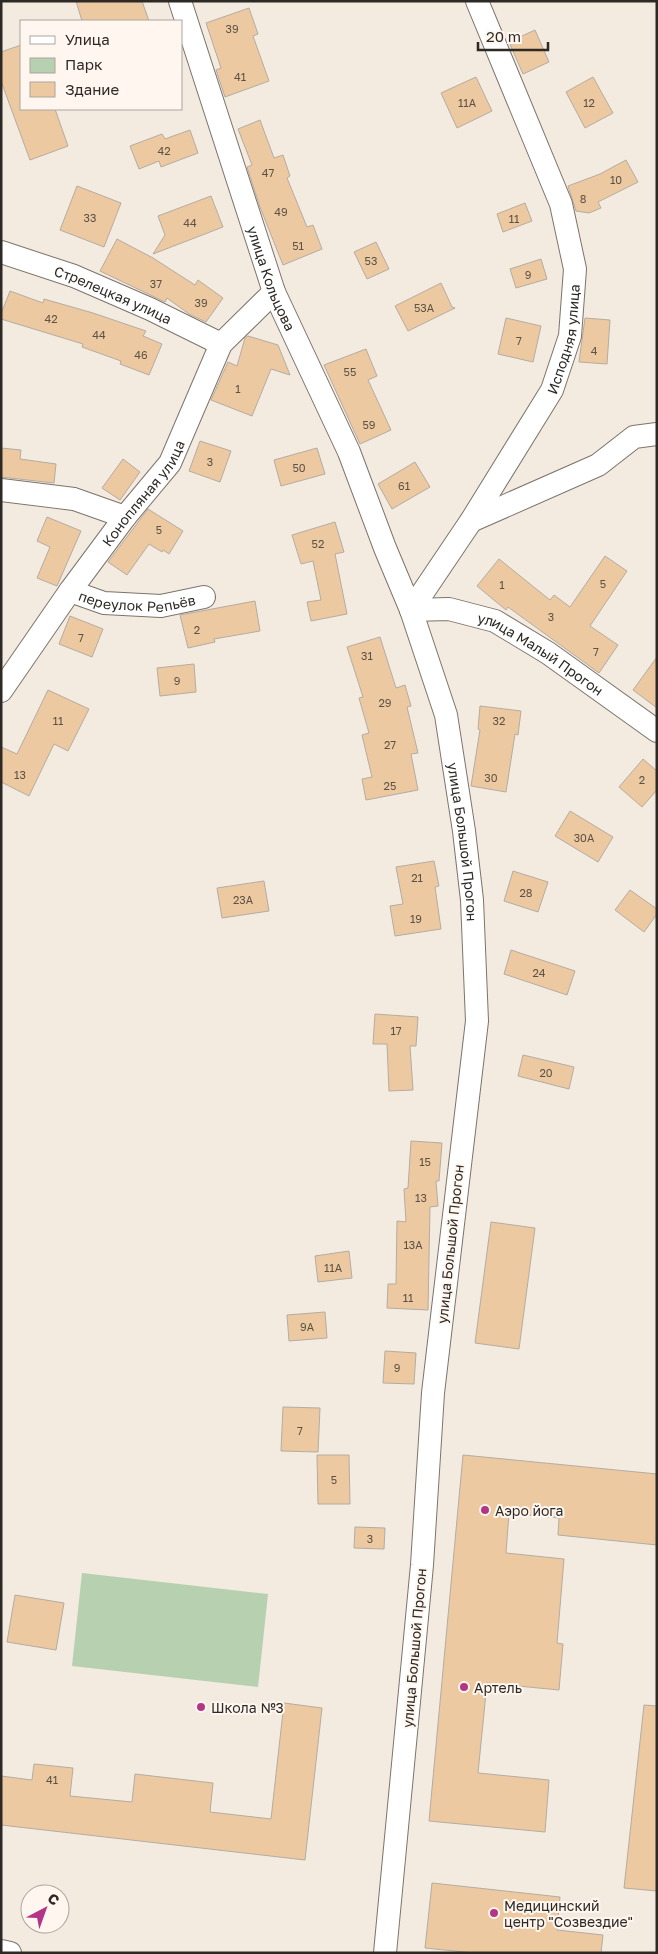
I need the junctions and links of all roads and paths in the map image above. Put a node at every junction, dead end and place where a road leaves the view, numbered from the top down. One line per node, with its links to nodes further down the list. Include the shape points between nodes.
1 (180, 1): 4 (street, улица Кольцова)
2 (477, 1): 9 (street, Исподняя улица, via 561,204 574,269 570,336 552,390)
3 (1, 252): 5 (street, Стрелецкая улица, via 74,276)
4 (274, 292): 5 (street, Конопляная улица); 10 (street, улица Кольцова, via 349,452)
5 (221, 344): 8 (street, Конопляная улица, via 170,463)
6 (657, 434): 9 (street, via 634,437 598,465)
7 (1, 490): 8 (street, via 74,499)
8 (124, 516): 11 (street, Конопляная улица)
9 (471, 521): 13 (street, Исподняя улица)
10 (385, 548): 13 (street, улица Большой Прогон)
11 (70, 590): 12 (street, переулок Репьёв, via 104,603 161,606); 14 (street, Конопляная улица)
12 (204, 597)
13 (411, 610): 15 (street, улица Малый Прогон, via 449,609 495,621 548,653); 18 (street, улица Большой Прогон, via 446,715 472,900 477,1021 434,1393 422,1565)
14 (1, 691)
15 (657, 731)
16 (1, 1951): 17 (street)
17 (10, 1953)
18 (385, 1953)

